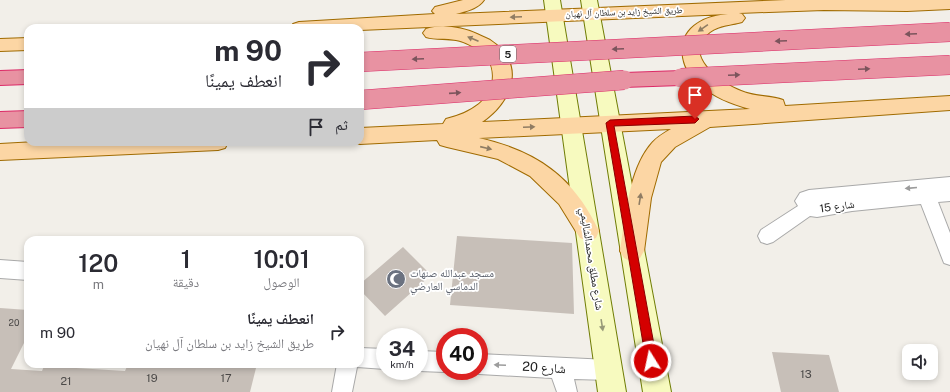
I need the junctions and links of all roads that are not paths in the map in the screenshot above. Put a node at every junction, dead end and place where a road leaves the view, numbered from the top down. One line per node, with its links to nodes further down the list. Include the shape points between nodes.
1 (476, 0): 8 (main road, via 466,6)
2 (784, 0): 4 (main road)
3 (950, 3): 5 (main road, طريق الشيخ زايد بن سلطان آل نهيان)
4 (824, 4): 5 (main road, طريق الشيخ زايد بن سلطان آل نهيان); 6 (main road, طريق الشيخ زايد بن سلطان آل نهيان)
5 (907, 5): 19 (main road, one-way to 19, via 728,18 704,26 696,33 690,52 695,67 708,82 738,99 779,105)
6 (590, 7): 7 (main road, طريق الشيخ زايد بن سلطان آل نهيان); 23 (street)
7 (553, 8): 8 (main road, طريق الشيخ زايد بن سلطان آل نهيان, one-way to 8); 24 (street, شارع مطلق محمدالشاليمي)
8 (392, 22): 9 (main road, طريق الشيخ زايد بن سلطان آل نهيان)
9 (361, 24)
10 (950, 32): 14 (highway, 5, one-way to 14, bridge)
11 (364, 35): 25 (main road, one-way to 11, via 454,125 468,121 488,109 501,91 504,80 499,60 492,50 466,36 451,33)
12 (24, 44): 13 (main road)
13 (0, 45)
14 (364, 62)
15 (950, 65): 18 (highway, one-way to 15, bridge, via 624,80)
16 (24, 77): 17 (highway)
17 (0, 78)
18 (364, 100)
19 (950, 102): 21 (main road)
20 (24, 119): 22 (highway)
21 (710, 119): 23 (main road); 38 (main road, one-way to 21, via 642,192 658,150 678,135)
22 (0, 120)
23 (610, 123): 24 (main road); 38 (street)
24 (572, 125): 26 (main road, one-way to 24); 36 (street, شارع مطلق محمدالشاليمي)
25 (364, 131)
26 (420, 133): 27 (main road); 36 (main road, one-way to 36, via 503,152 538,170 567,197)
27 (364, 136)
28 (114, 146): 30 (main road)
29 (135, 146): 30 (main road)
30 (52, 150): 31 (main road)
31 (0, 152)
32 (950, 184): 35 (street, شارع 15, one-way to 35, via 809,197 804,200)
33 (950, 194): 34 (street, شارع 15)
34 (928, 196): 35 (street, شارع 15, via 817,210); 39 (street)
35 (808, 208): 37 (street)
36 (588, 231): 47 (street, شارع مطلق محمدالشاليمي, one-way to 47)
37 (767, 236)
38 (632, 251): 50 (street)
39 (950, 257)
40 (0, 269): 41 (street)
41 (24, 271)
42 (364, 358): 43 (street)
43 (376, 359)
44 (488, 364): 45 (street, شارع 20, one-way to 44)
45 (557, 367): 47 (street, شارع 20); 49 (street)
46 (346, 368): 48 (street)
47 (611, 381)
48 (342, 392)
49 (567, 392)
50 (657, 392)

